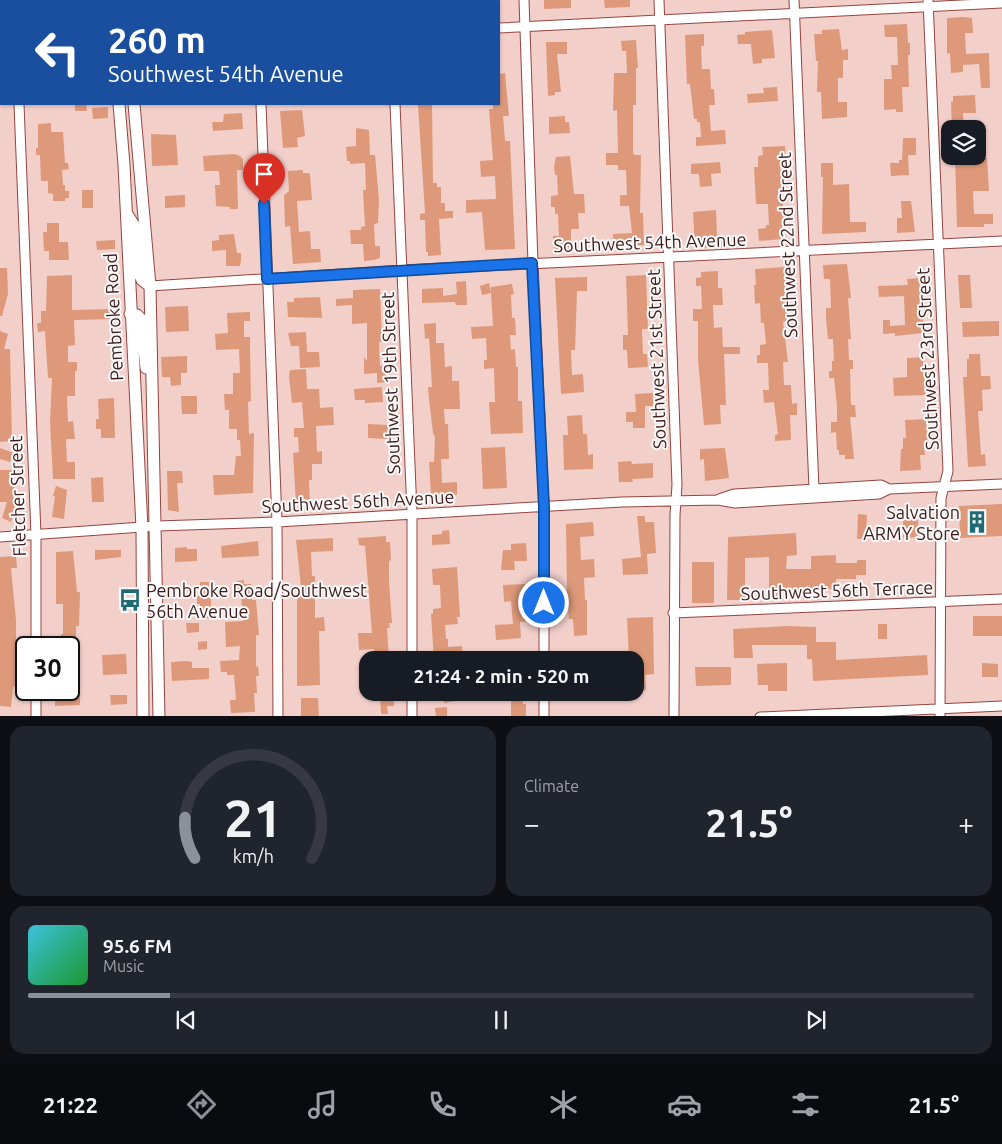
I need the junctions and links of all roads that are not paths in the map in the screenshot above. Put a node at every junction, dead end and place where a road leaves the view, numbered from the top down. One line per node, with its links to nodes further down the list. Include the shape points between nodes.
1 (524, 0): 8 (street)
2 (659, 0): 7 (street, Southwest 21st Street)
3 (794, 0): 6 (street, Southwest 22nd Street)
4 (1002, 3): 5 (street)
5 (928, 4): 6 (street); 17 (street, Southwest 23rd Street)
6 (794, 14): 7 (street); 18 (street, Southwest 22nd Street)
7 (660, 20): 8 (street); 19 (street, Southwest 21st Street)
8 (526, 27): 9 (street); 20 (street)
9 (500, 28)
10 (19, 105): 37 (street, Fletcher Street)
11 (119, 105): 15 (main road, Pembroke Road)
12 (134, 105): 23 (main road, Pembroke Road)
13 (261, 105): 22 (street)
14 (395, 105): 21 (street, Southwest 19th Street)
15 (126, 212): 23 (main road, via 135,228 139,274); 24 (main road, Pembroke Road)
16 (1002, 241): 17 (street, Southwest 54th Avenue)
17 (938, 244): 18 (street, Southwest 54th Avenue); 27 (street, Southwest 23rd Street, via 948,471)
18 (804, 252): 19 (street, Southwest 54th Avenue); 28 (street, Southwest 22nd Street)
19 (668, 258): 20 (street, Southwest 54th Avenue); 31 (street, Southwest 21st Street)
20 (532, 263): 21 (street, Southwest 54th Avenue); 32 (street)
21 (402, 270): 22 (street, Southwest 54th Avenue); 33 (street, Southwest 19th Street)
22 (267, 279): 23 (street, Southwest 54th Avenue); 34 (street)
23 (150, 286): 25 (main road, Pembroke Road)
24 (130, 314): 25 (main road, via 141,319 144,365); 36 (main road, Pembroke Road)
25 (152, 378): 35 (main road, Pembroke Road)
26 (1002, 484): 27 (street, Southwest 56th Avenue)
27 (945, 486): 29 (street, Southwest 56th Avenue); 40 (street, Southwest 23rd Street, via 941,498)
28 (814, 489): 29 (street, Southwest 56th Avenue, via 880,486); 30 (street, Southwest 56th Avenue, via 734,494)
29 (889, 489): 30 (street, Southwest 56th Avenue, via 879,494 735,503)
30 (718, 500): 31 (street, Southwest 56th Avenue)
31 (676, 502): 32 (street, Southwest 56th Avenue); 41 (street, Southwest 21st Street)
32 (544, 507): 33 (street, Southwest 56th Avenue); 44 (street)
33 (412, 513): 34 (street, Southwest 56th Avenue); 43 (street, Southwest 19th Street)
34 (277, 522): 35 (street, Southwest 56th Avenue); 53 (street)
35 (156, 526): 36 (street, Southwest 56th Avenue); 52 (main road, Pembroke Road)
36 (142, 528): 37 (street, Southwest 56th Avenue); 50 (main road, Pembroke Road)
37 (36, 536): 38 (street, Southwest 56th Avenue); 42 (street, Fletcher Street)
38 (0, 537)
39 (1002, 599): 40 (street, Southwest 56th Terrace)
40 (940, 602): 41 (street, Southwest 56th Terrace); 49 (street, Southwest 23rd Street)
41 (673, 613): 56 (street, Southwest 21st Street)
42 (36, 636)
43 (412, 651)
44 (544, 651)
45 (36, 701): 51 (street)
46 (412, 701): 54 (street)
47 (544, 701): 55 (street)
48 (1002, 706): 49 (street)
49 (940, 712): 57 (street)
50 (144, 715)
51 (36, 716)
52 (159, 716)
53 (278, 716)
54 (412, 716)
55 (544, 716)
56 (674, 716)
57 (760, 716)

